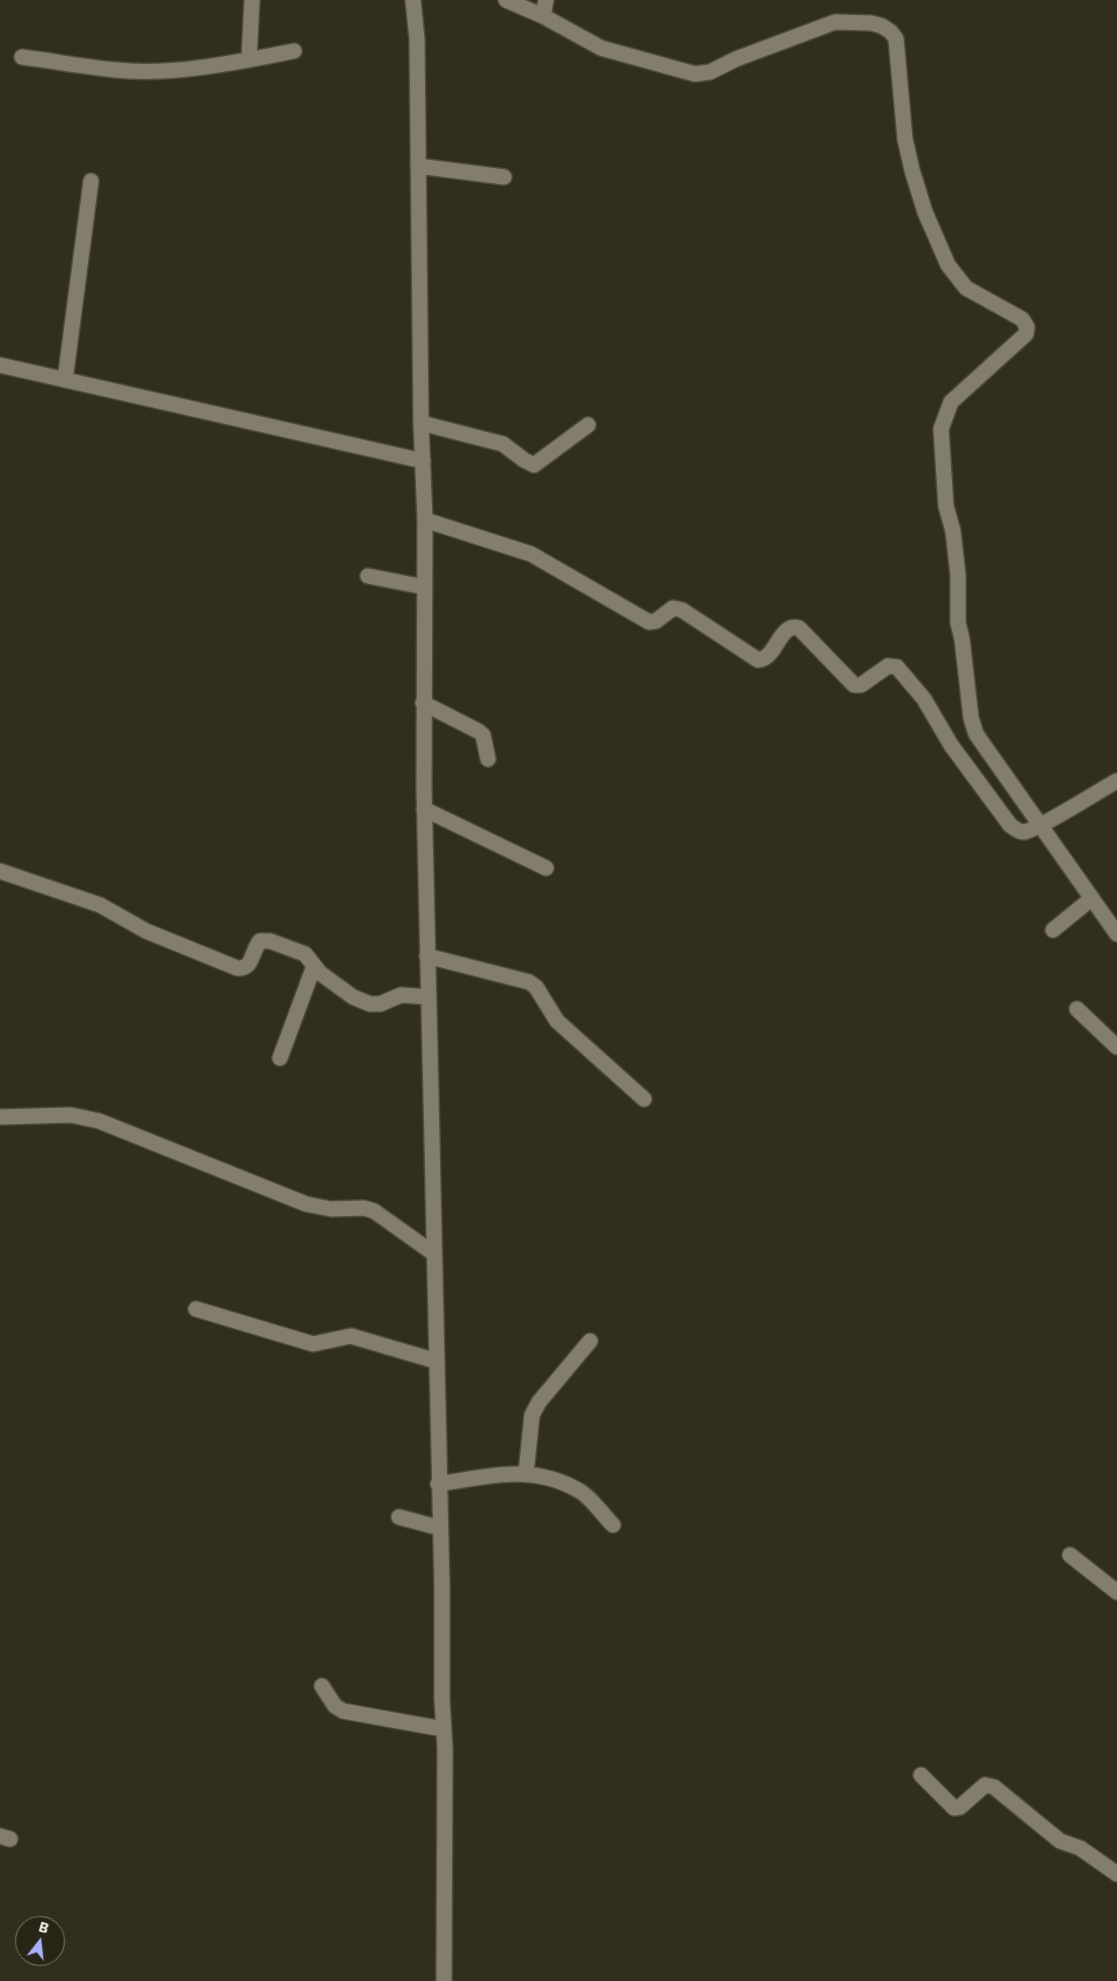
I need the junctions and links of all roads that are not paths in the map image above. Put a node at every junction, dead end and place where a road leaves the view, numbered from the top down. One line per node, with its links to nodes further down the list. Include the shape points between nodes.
1 (252, 0): 8 (street)
2 (412, 0): 9 (street, via 417,39)
3 (506, 0): 5 (street)
4 (546, 0): 5 (street)
5 (543, 16): 24 (street, via 601,48 695,74 710,72 720,65 835,22 871,22 891,32 896,39 905,139 912,170 925,212 948,265 966,288 1026,323 1026,334 951,402 941,429 946,506 958,576 958,622 971,718 976,734)
6 (294, 50): 8 (street)
7 (22, 57): 8 (street, via 117,70 149,71)
8 (249, 60)
9 (418, 166): 10 (street); 14 (street)
10 (504, 177)
11 (91, 181): 13 (street)
12 (0, 365): 13 (street)
13 (65, 380): 16 (street)
14 (421, 424): 15 (street, via 503,444 534,465); 16 (street)
15 (588, 425)
16 (423, 461): 17 (street)
17 (425, 520): 19 (street); 24 (street, via 531,554 649,622 656,622 673,608 682,610 758,660 766,658 788,629 795,626 854,685 861,685 888,666 897,667 924,699 951,745 1010,825 1016,830)
18 (368, 576): 19 (street)
19 (424, 587): 20 (street)
20 (423, 703): 21 (street, via 483,735); 23 (street)
21 (488, 759)
22 (1117, 781): 24 (street)
23 (424, 809): 25 (street); 30 (street)
24 (1032, 828): 27 (street)
25 (546, 868)
26 (0, 871): 31 (street, via 100,904 146,931 237,968 248,965 257,944 265,940 300,950)
27 (1086, 903): 28 (street); 29 (street)
28 (1053, 930)
29 (1117, 934)
30 (427, 956): 32 (street); 36 (street, via 529,982 536,987 557,1021)
31 (314, 966): 32 (street, via 353,997 370,1004 380,1004 401,995); 35 (street)
32 (428, 997): 38 (street)
33 (1077, 1009): 34 (street)
34 (1117, 1047)
35 (280, 1058)
36 (644, 1099)
37 (0, 1117): 38 (street, via 72,1116 99,1121 306,1204 374,1211)
38 (433, 1253): 41 (street)
39 (196, 1309): 41 (street, via 313,1344 351,1336)
40 (590, 1342): 42 (street, via 539,1402 532,1415)
41 (436, 1361): 43 (street)
42 (526, 1473): 43 (street); 45 (street, via 579,1490)
43 (438, 1484): 46 (street)
44 (399, 1517): 46 (street)
45 (613, 1525)
46 (440, 1528): 50 (street)
47 (1070, 1555): 48 (street)
48 (1117, 1592)
49 (322, 1686): 50 (street, via 342,1711)
50 (443, 1729): 53 (street)
51 (921, 1775): 52 (street, via 954,1808 960,1807 985,1785 994,1787 1060,1841 1080,1848)
52 (1117, 1874)
53 (444, 1981)

